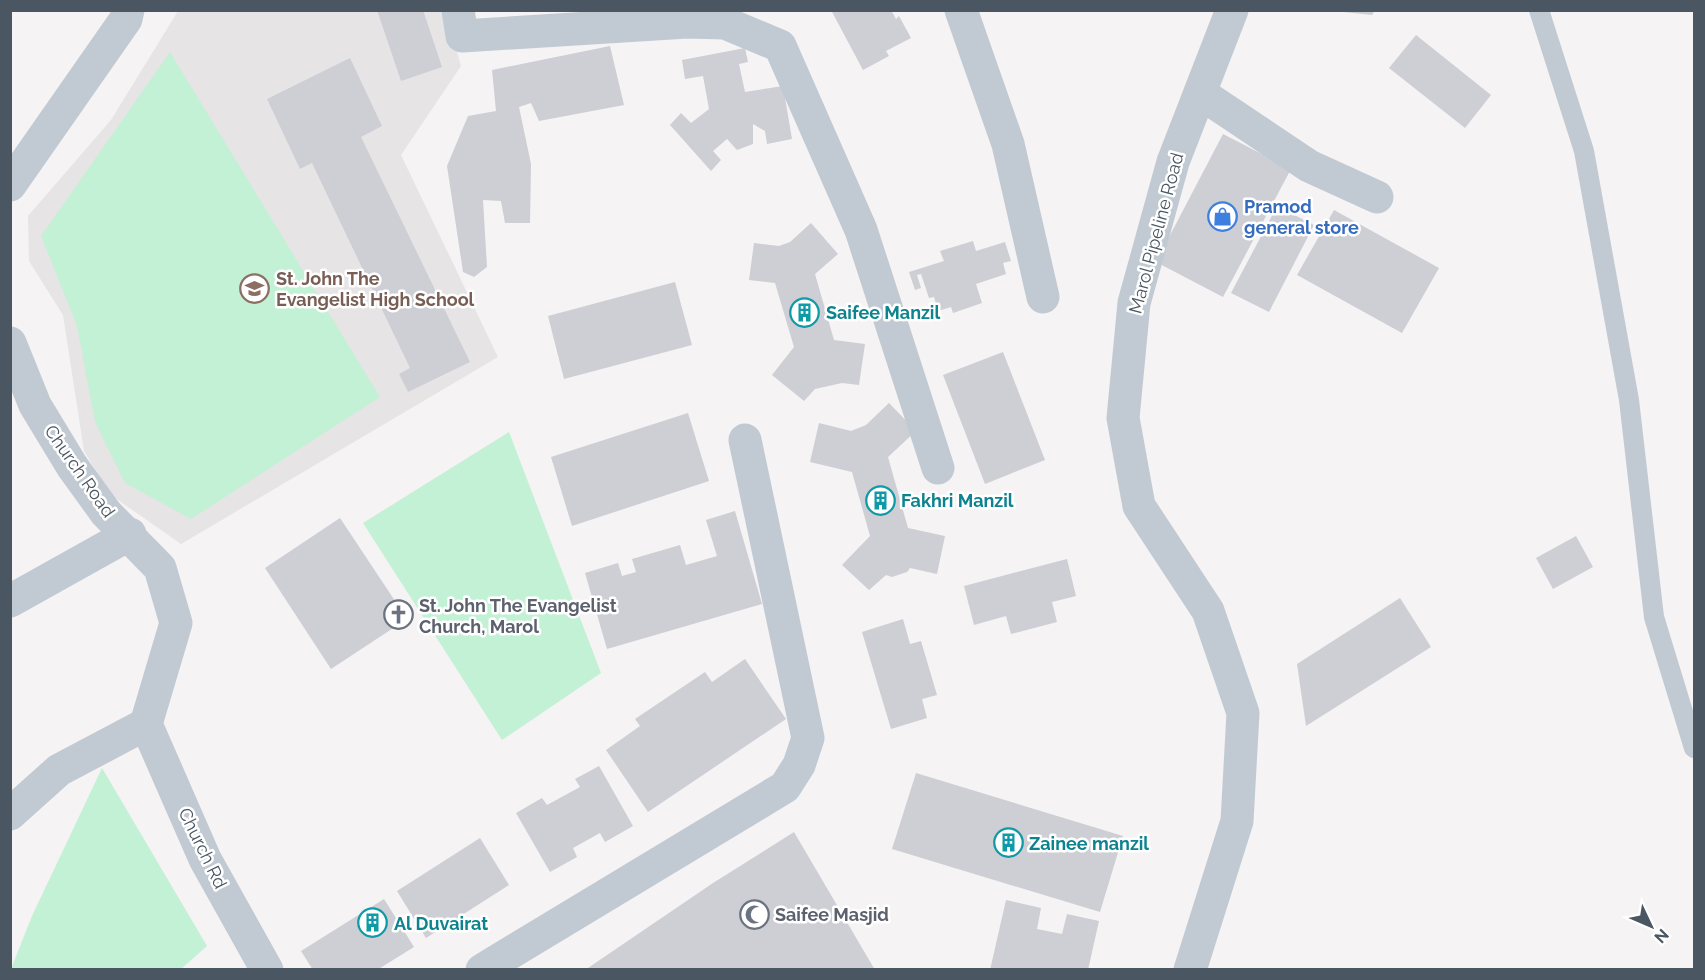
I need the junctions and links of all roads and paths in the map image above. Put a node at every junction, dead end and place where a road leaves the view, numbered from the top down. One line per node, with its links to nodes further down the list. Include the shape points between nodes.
1 (128, 10): 7 (street, via 126,19)
2 (458, 10): 12 (street, via 462,36 725,23 780,46 861,230)
3 (961, 10): 9 (street, via 1008,144)
4 (1232, 10): 6 (street, Marol Pipeline Road)
5 (1539, 10): 16 (lane, via 1584,150 1629,400 1654,617)
6 (1200, 93): 8 (street, via 1310,166); 20 (street, Marol Pipeline Road, via 1173,162 1134,303 1123,418 1139,507 1208,610 1243,713 1237,821)
7 (10, 186)
8 (1377, 197)
9 (1043, 297)
10 (10, 343): 13 (street, Church Road, via 35,405 72,466 106,513)
11 (745, 440): 19 (street, via 808,738 799,765 785,787)
12 (939, 468)
13 (130, 534): 14 (street, Church Road); 15 (street, via 160,568 176,622)
14 (10, 601)
15 (146, 724): 17 (street, via 59,770); 18 (street, Church Rd, via 205,859)
16 (1695, 748)
17 (10, 814)
18 (267, 969)
19 (482, 969)
20 (1190, 969)

